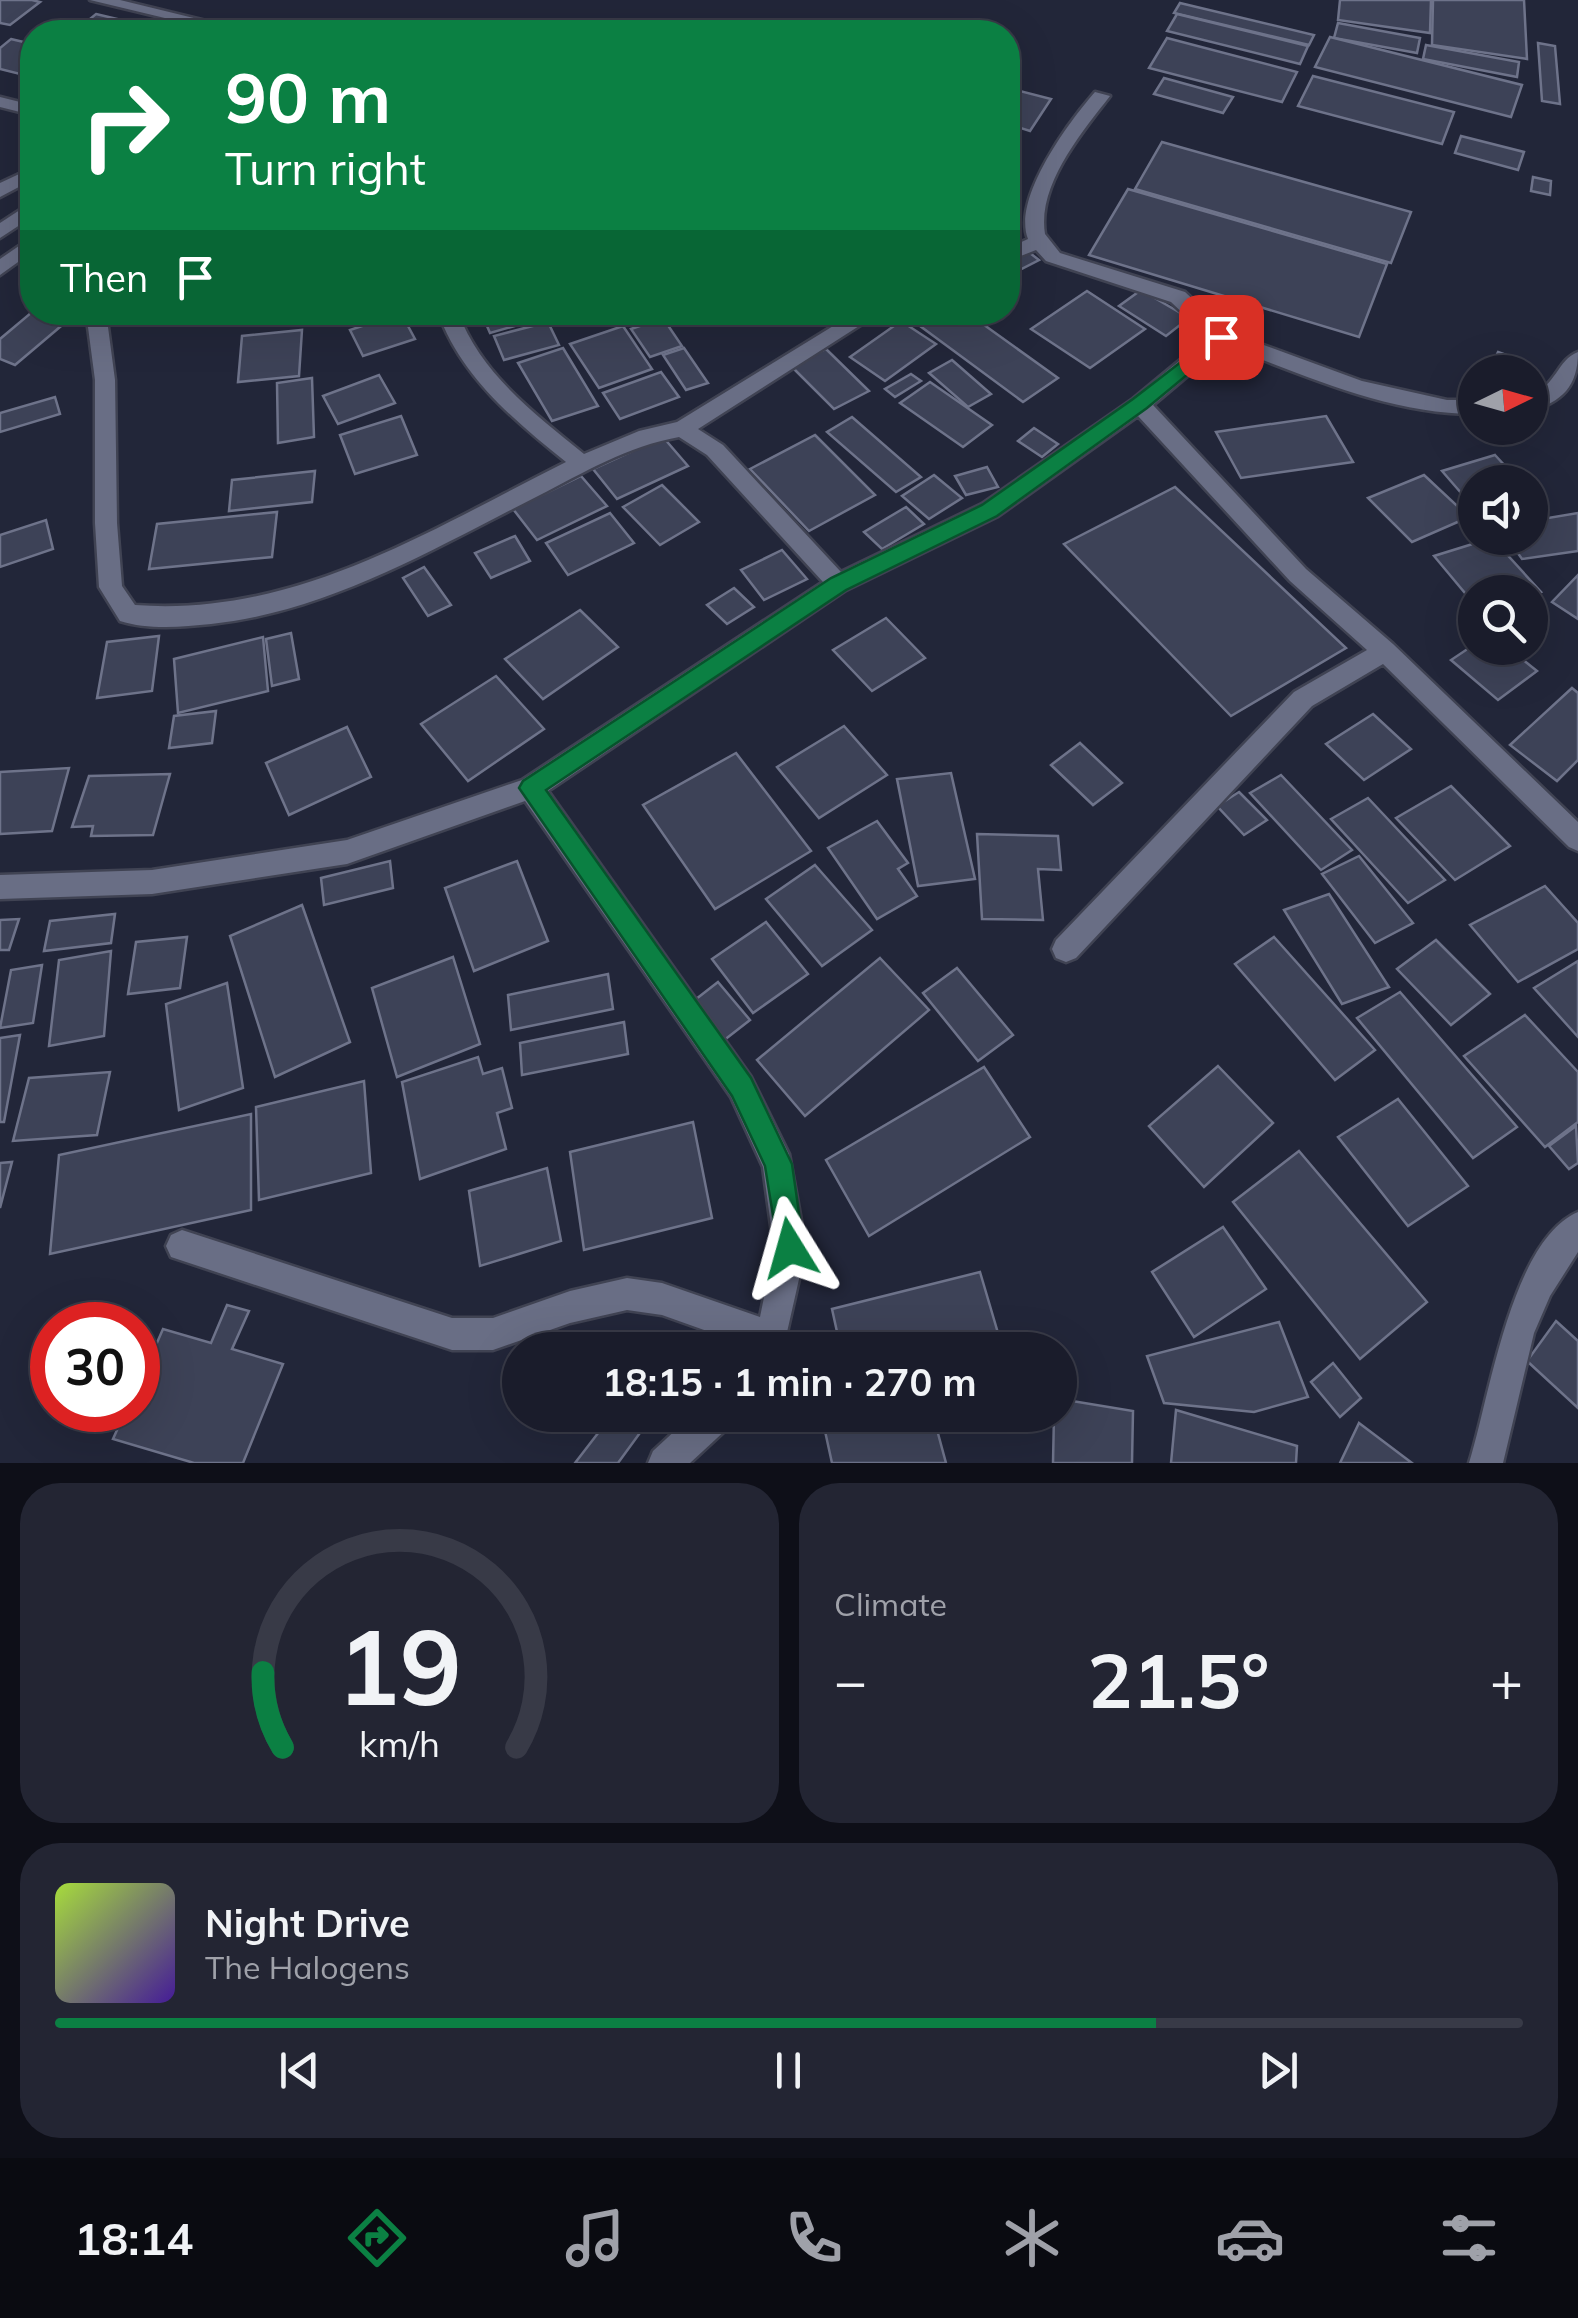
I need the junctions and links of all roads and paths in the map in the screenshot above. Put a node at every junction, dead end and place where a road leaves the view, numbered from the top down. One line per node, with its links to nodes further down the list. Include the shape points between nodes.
1 (98, 0): 2 (street)
2 (188, 20)
3 (1101, 96): 4 (street, via 1082,114 1050,174 1033,225)
4 (1038, 242): 5 (street); 11 (street, via 1053,257 1178,297)
5 (1020, 250)
6 (20, 253): 7 (street)
7 (0, 269)
8 (98, 325): 17 (street, via 111,588 128,614 215,618 335,584)
9 (453, 325): 17 (street, via 509,406)
10 (850, 325): 16 (street)
11 (1221, 337): 14 (street); 15 (street, via 1358,387)
12 (1578, 360): 13 (street)
13 (1548, 397)
14 (1140, 404): 18 (street, via 990,510); 19 (street, via 1298,575)
15 (1458, 407)
16 (682, 429): 17 (street, via 652,433); 18 (street, via 714,450)
17 (582, 464)
18 (838, 584): 20 (street)
19 (1385, 651): 21 (street); 23 (street, via 1302,698)
20 (531, 788): 22 (street, via 346,852 152,882); 27 (street, via 741,1087 778,1164 790,1248)
21 (1578, 840)
22 (0, 886)
23 (1066, 949)
24 (1578, 1228): 30 (street, via 1553,1255 1512,1350)
25 (182, 1246): 26 (street, via 452,1334 493,1334 627,1294 662,1299)
26 (740, 1332)
27 (771, 1332)
28 (699, 1432): 29 (street)
29 (665, 1463)
30 (1486, 1463)

